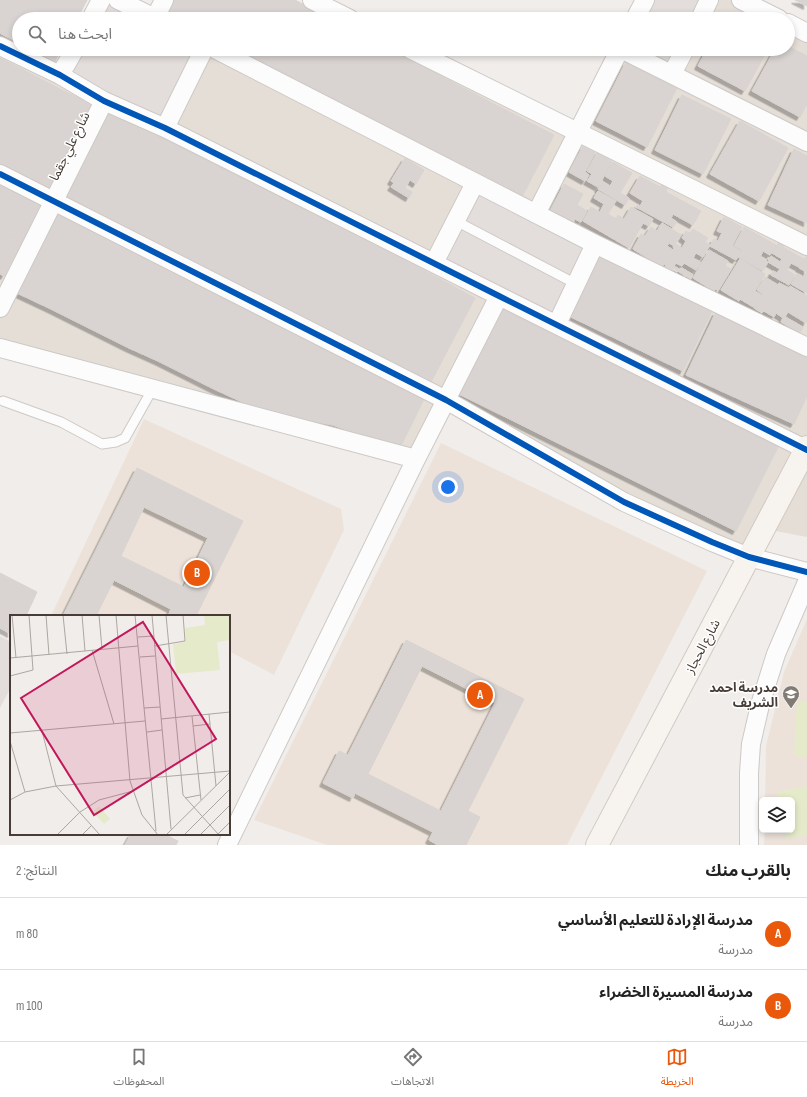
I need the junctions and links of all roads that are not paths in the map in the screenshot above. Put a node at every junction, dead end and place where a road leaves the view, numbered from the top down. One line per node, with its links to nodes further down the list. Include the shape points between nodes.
1 (101, 0): 8 (street)
2 (118, 0): 9 (street)
3 (164, 0): 10 (street)
4 (312, 0): 11 (street)
5 (645, 0): 12 (street)
6 (709, 0): 13 (street)
7 (741, 0): 14 (street)
8 (95, 12)
9 (143, 12)
10 (159, 12)
11 (336, 12)
12 (639, 12)
13 (703, 12)
14 (765, 12)
15 (795, 27): 16 (street)
16 (807, 33)
17 (0, 46): 18 (street)
18 (12, 52)
19 (21, 56): 28 (street)
20 (71, 56): 28 (street)
21 (201, 56): 30 (street)
22 (229, 56): 34 (street)
23 (424, 56): 31 (street)
24 (617, 56): 31 (street)
25 (635, 56): 27 (street)
26 (681, 56): 27 (street)
27 (672, 74): 32 (street)
28 (60, 75): 29 (street)
29 (104, 101): 30 (street); 35 (street, شارع علي جقما)
30 (165, 128): 40 (street)
31 (578, 133): 36 (street); 39 (street)
32 (807, 142)
33 (0, 174): 35 (street)
34 (475, 183): 36 (street); 37 (street)
35 (54, 202): 42 (street, شارع علي جقما); 49 (street)
36 (536, 214): 38 (street)
37 (456, 222): 40 (street); 41 (lane)
38 (595, 244): 41 (street); 46 (street)
39 (807, 246)
40 (434, 263): 43 (street)
41 (576, 284): 45 (street)
42 (5, 285): 44 (street, شارع علي جقما)
43 (499, 296): 45 (street); 49 (street)
44 (0, 308)
45 (557, 324): 51 (street)
46 (807, 347)
47 (0, 348): 48 (street)
48 (153, 388): 50 (lane, via 125,438 102,444 61,422); 52 (street)
49 (446, 400): 52 (street); 53 (street, via 624,502)
50 (3, 401)
51 (807, 448): 53 (main road, شارع الحجاز)
52 (416, 459): 56 (street)
53 (749, 557): 54 (street); 57 (main road, شارع الحجاز)
54 (807, 572)
55 (807, 582): 58 (street, via 776,654 751,744)
56 (234, 843)
57 (597, 845)
58 (749, 845)

